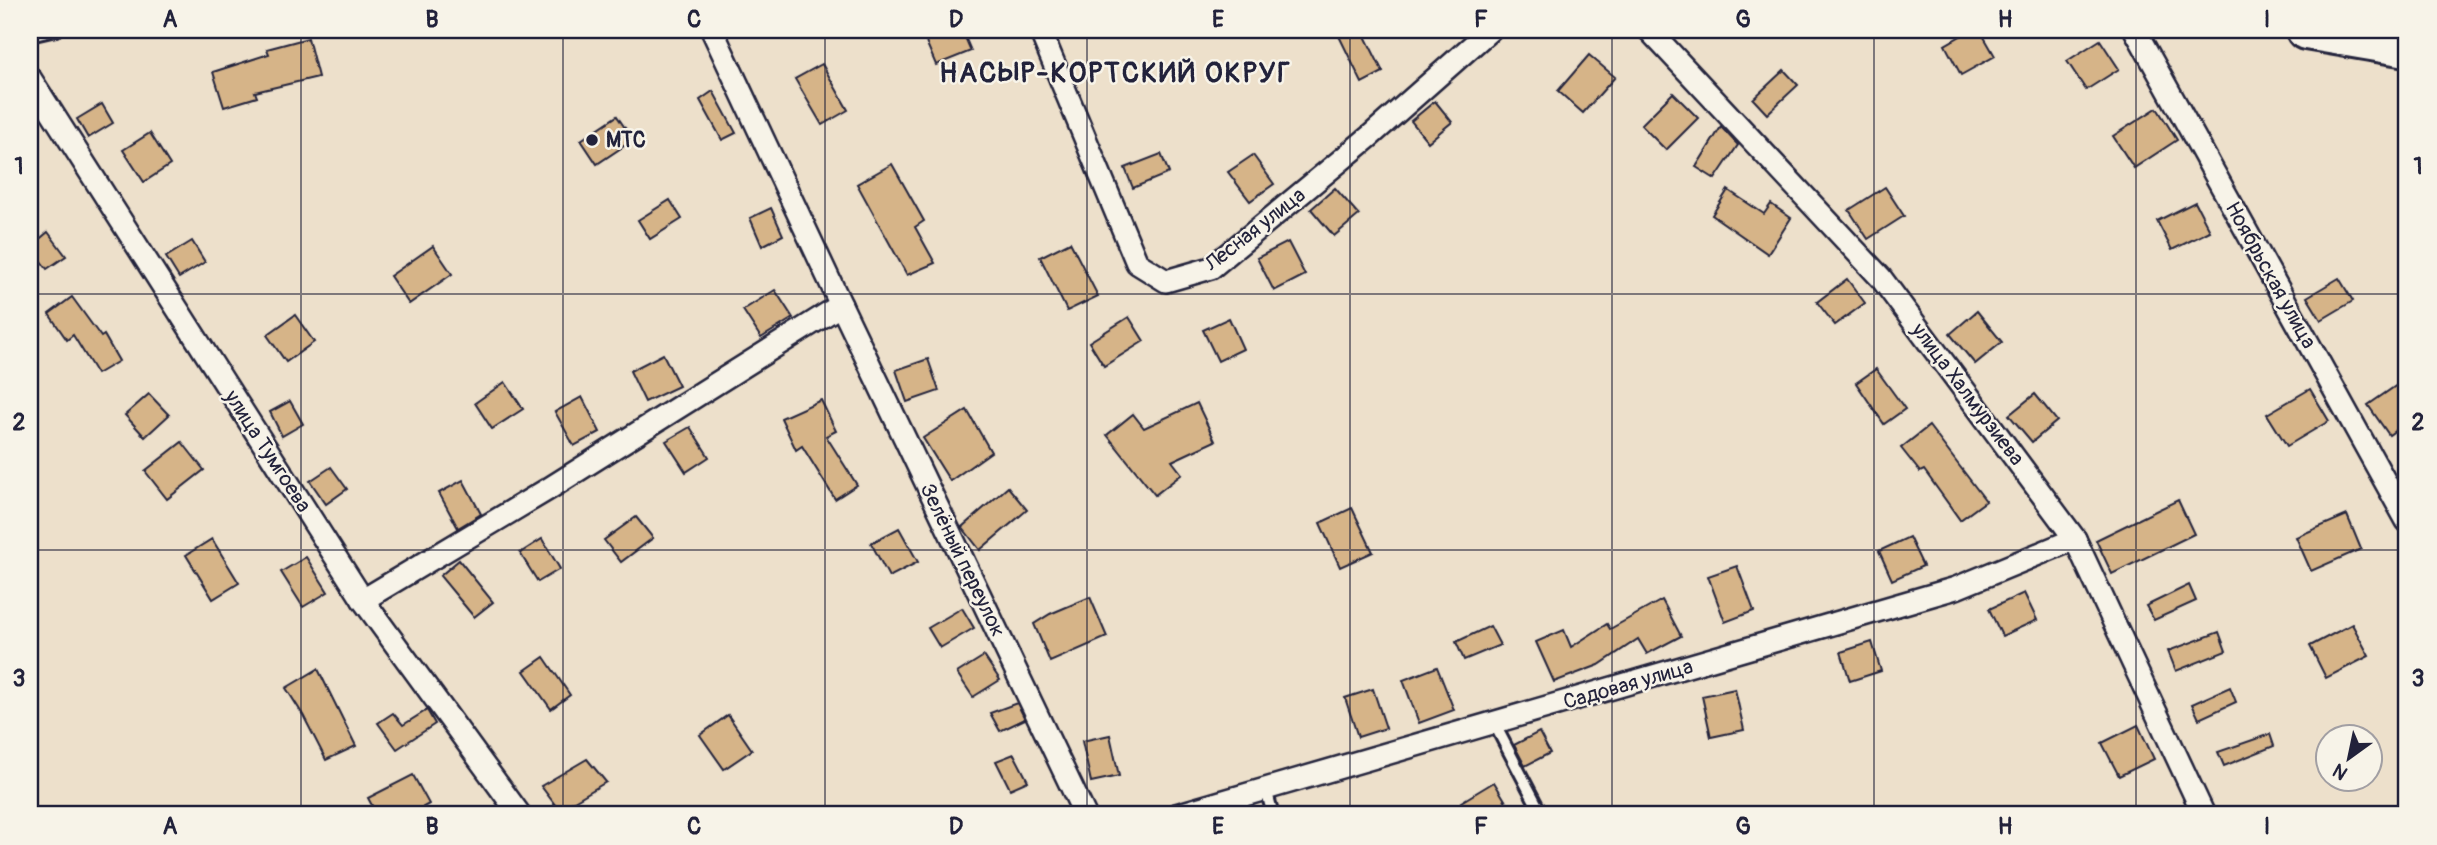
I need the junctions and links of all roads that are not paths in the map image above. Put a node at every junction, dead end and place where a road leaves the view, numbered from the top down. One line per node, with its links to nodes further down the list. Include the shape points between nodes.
1 (56, 30): 8 (lane)
2 (712, 30): 11 (street, Зелёный переулок)
3 (1040, 30): 4 (street, Лесная улица, via 1137,263 1166,281 1211,268)
4 (1490, 30)
5 (1649, 30): 13 (street, улица Халмурзиева, via 1881,278)
6 (2135, 30): 12 (street, Ноябрьская улица)
7 (2306, 30): 9 (highway)
8 (30, 36)
9 (2407, 47)
10 (30, 78): 14 (street, улица Тумгоева)
11 (841, 305): 14 (street); 18 (street, Зелёный переулок)
12 (2407, 521)
13 (2076, 539): 15 (street, Садовая улица, via 1956,588); 22 (street, улица Халмурзиева)
14 (363, 600): 17 (street, улица Тумгоева)
15 (1494, 723): 16 (street, Садовая улица); 21 (lane)
16 (1266, 789): 19 (street, Садовая улица); 20 (lane)
17 (520, 815)
18 (1085, 815)
19 (1176, 815)
20 (1273, 815)
21 (1542, 815)
22 (2204, 815)

